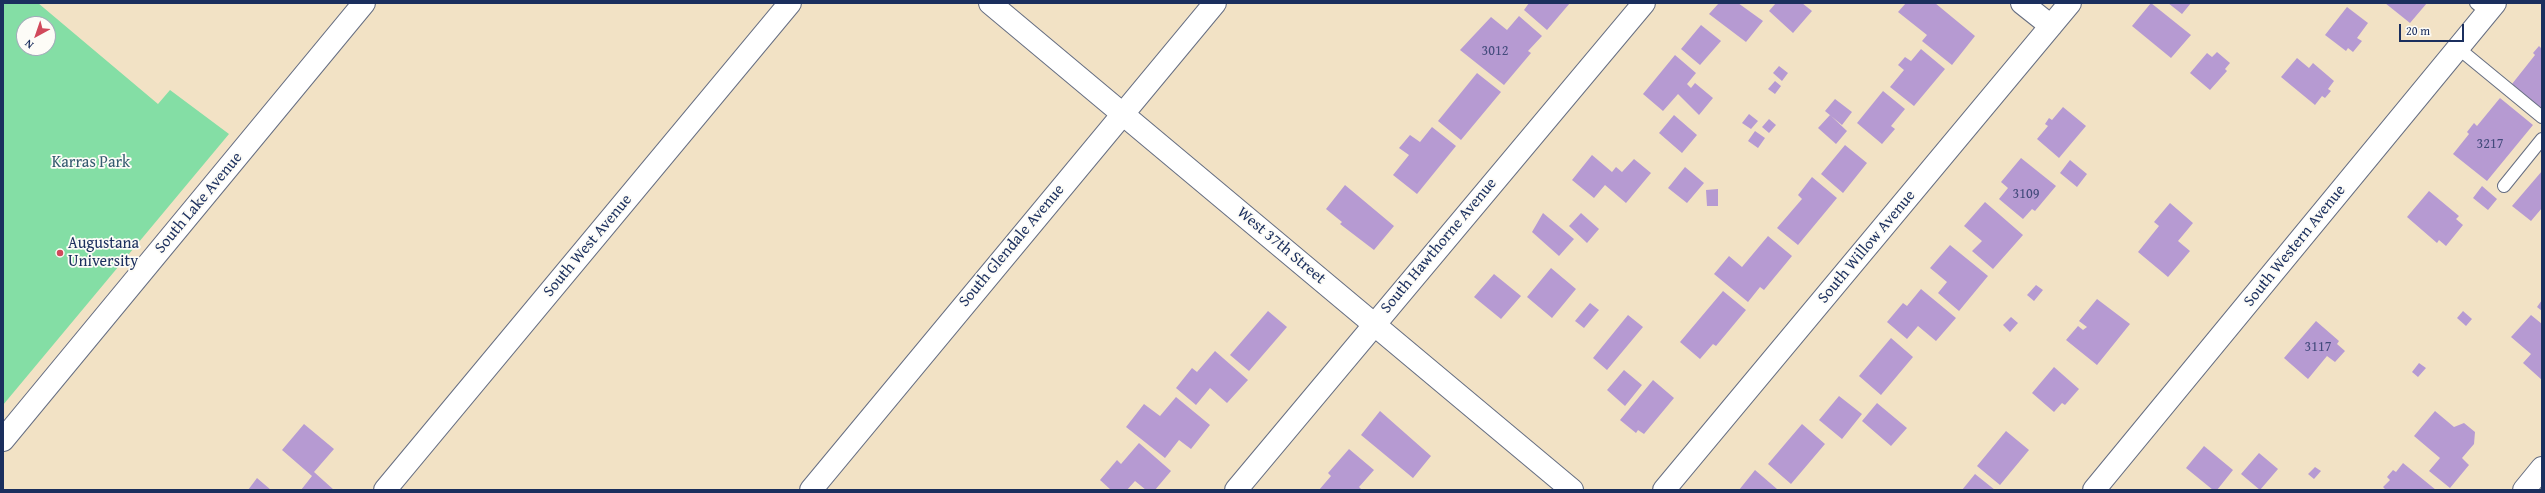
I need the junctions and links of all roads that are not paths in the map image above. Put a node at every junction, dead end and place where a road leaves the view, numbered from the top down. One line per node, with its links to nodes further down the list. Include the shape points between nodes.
1 (364, 3): 16 (street, South Lake Avenue)
2 (790, 3): 18 (street, South West Avenue)
3 (990, 3): 11 (street, West 37th Street)
4 (1215, 3): 11 (street, South Glendale Avenue)
5 (1644, 3): 15 (street, South Hawthorne Avenue)
6 (2022, 3): 9 (street)
7 (2070, 3): 9 (street, South Willow Avenue)
8 (2486, 6): 10 (street, South Western Avenue)
9 (2051, 26): 22 (street, South Willow Avenue)
10 (2458, 48): 12 (lane); 23 (street, South Western Avenue)
11 (1122, 113): 15 (street, West 37th Street); 19 (street, South Glendale Avenue)
12 (2542, 117)
13 (2542, 139): 14 (lane)
14 (2504, 186)
15 (1374, 323): 20 (street, South Hawthorne Avenue); 21 (street, West 37th Street)
16 (3, 440)
17 (2542, 468): 24 (street)
18 (385, 490)
19 (811, 490)
20 (1236, 490)
21 (1572, 490)
22 (1664, 490)
23 (2094, 490)
24 (2524, 490)

